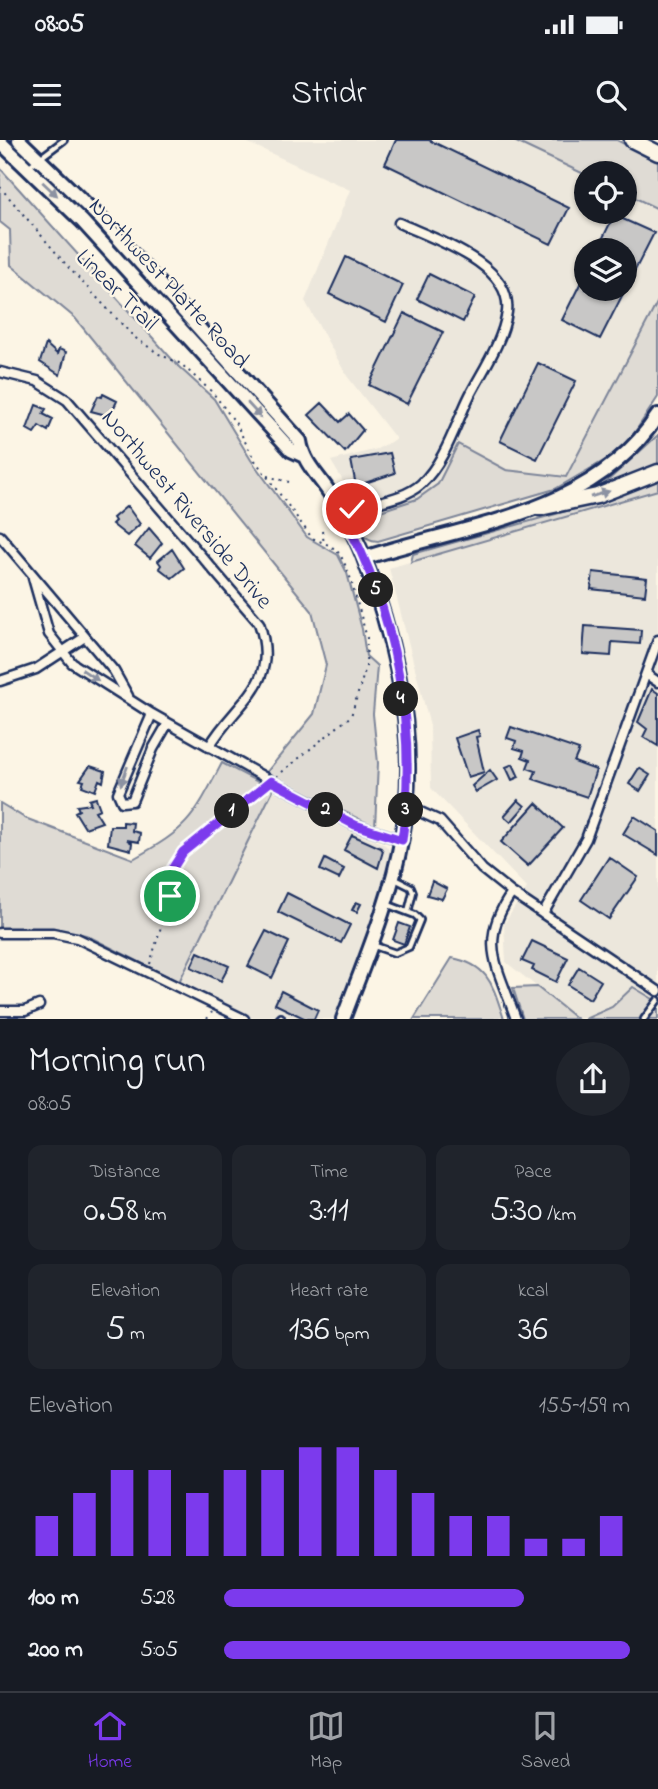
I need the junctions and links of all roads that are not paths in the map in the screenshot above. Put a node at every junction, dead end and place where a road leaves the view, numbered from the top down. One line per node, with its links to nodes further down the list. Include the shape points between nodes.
1 (19, 140): 6 (main road, Northwest Platte Road)
2 (64, 140): 6 (lane)
3 (632, 140): 5 (highway)
4 (0, 142): 7 (main road, Northwest Platte Road)
5 (658, 153)
6 (39, 159): 7 (lane); 11 (main road, Northwest Platte Road, via 104,223 277,414 300,441)
7 (27, 168): 11 (main road, Northwest Platte Road, one-way to 11, via 82,220 291,450)
8 (399, 223): 14 (street, via 489,269 502,287 507,312 430,475 411,492)
9 (0, 372): 27 (street, Northwest Riverside Drive, via 37,381 67,400 259,623 266,658 259,684)
10 (658, 415): 13 (main road, via 613,467)
11 (302, 455): 14 (main road, Northwest Platte Road)
12 (658, 472): 13 (highway, one-way to 12, via 597,496)
13 (540, 508): 16 (main road)
14 (342, 514): 16 (main road, Northwest Platte Road)
15 (0, 536): 17 (street)
16 (364, 558): 28 (main road, Northwest Platte Road, via 384,610 399,681 409,753)
17 (33, 578): 18 (street); 20 (street, via 48,634)
18 (85, 637): 20 (street); 24 (street)
19 (658, 640): 21 (street)
20 (63, 651): 22 (street, via 36,669); 24 (street, one-way to 24, via 72,663)
21 (646, 674): 23 (street); 34 (street, via 586,839)
22 (0, 681)
23 (658, 682)
24 (130, 698): 25 (street)
25 (152, 714): 26 (street); 26 (street, one-way to 26, via 118,793 122,802 132,801)
26 (168, 723): 27 (street)
27 (209, 747): 29 (street, via 355,825)
28 (407, 806): 29 (main road, Northwest Platte Road); 31 (street, via 440,821 482,869)
29 (402, 840): 30 (main road, Northwest Platte Road)
30 (392, 878): 32 (main road, Northwest Platte Road); 33 (lane, via 414,892)
31 (512, 893): 34 (street); 43 (street, via 494,924 492,943)
32 (385, 904): 33 (lane); 36 (main road, Northwest Platte Road)
33 (408, 912): 36 (lane, via 420,920 410,947 395,953)
34 (543, 914): 37 (street)
35 (0, 933): 41 (street, via 77,938)
36 (371, 945): 42 (main road, Northwest Platte Road)
37 (658, 991)
38 (658, 999): 44 (lane)
39 (39, 1005): 40 (street, via 25,1011)
40 (0, 1011)
41 (244, 1019)
42 (343, 1019)
43 (516, 1019)
44 (644, 1019)

